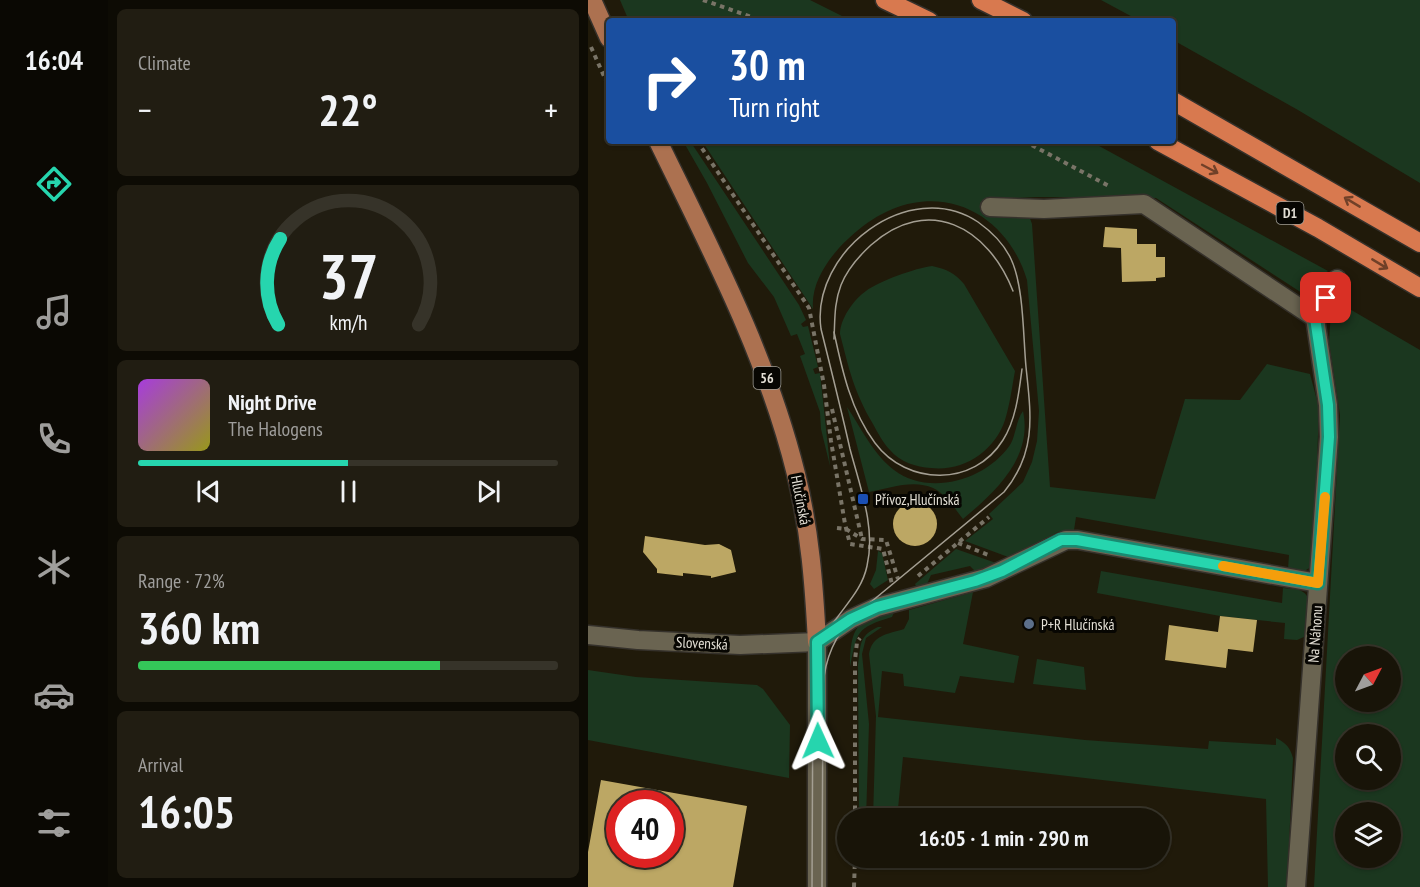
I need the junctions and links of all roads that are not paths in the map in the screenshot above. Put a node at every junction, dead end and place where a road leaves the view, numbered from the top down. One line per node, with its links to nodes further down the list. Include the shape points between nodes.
1 (592, 0): 6 (main road)
2 (885, 0): 4 (highway)
3 (981, 0): 5 (highway)
4 (923, 18)
5 (1017, 18)
6 (606, 31)
7 (1176, 103): 11 (highway, one-way to 7)
8 (659, 144): 17 (main road, Hlučínská / 56, via 737,305 775,401 805,518)
9 (1164, 144): 13 (highway, D1, one-way to 13)
10 (990, 207): 14 (street, via 1144,204)
11 (1420, 243)
12 (1337, 279): 14 (street)
13 (1420, 288)
14 (1315, 318): 15 (street, Na Náhonu, via 1329,437)
15 (1318, 583): 17 (street, via 1061,540 975,581 877,607); 19 (street, Na Náhonu)
16 (588, 635): 17 (street, Slovenská, via 740,645)
17 (817, 642): 18 (street, Hlučínská)
18 (818, 887)
19 (1296, 887)

